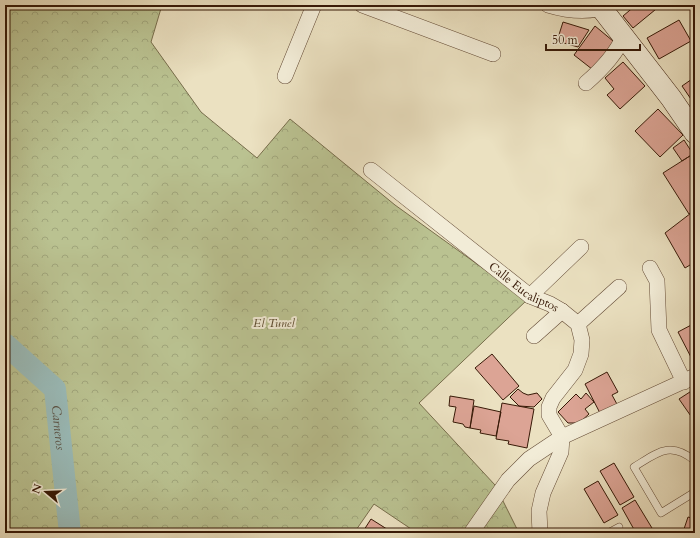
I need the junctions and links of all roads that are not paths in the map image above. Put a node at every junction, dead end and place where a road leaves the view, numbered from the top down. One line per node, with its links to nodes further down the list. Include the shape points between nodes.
1 (314, 5): 7 (street)
2 (362, 5): 6 (street)
3 (548, 5): 4 (street, via 577,12)
4 (604, 6): 5 (main road)
5 (624, 36): 8 (street, via 597,74); 9 (main road)
6 (493, 54)
7 (285, 76)
8 (586, 83)
9 (695, 133)
10 (371, 170): 14 (street, Calle Eucaliptos)
11 (581, 247): 14 (street)
12 (650, 268): 18 (street, via 657,282 659,330)
13 (619, 287): 16 (street)
14 (530, 296): 15 (street, Calle Eucaliptos)
15 (562, 311): 16 (street, Calle Eucaliptos); 17 (street)
16 (578, 324): 19 (street, via 582,340 581,354 575,370 549,407 549,415)
17 (534, 336)
18 (690, 379): 19 (street)
19 (562, 437): 23 (street, via 529,459 508,480); 24 (street, via 560,452 543,493 539,511)
20 (695, 461): 21 (lane, via 684,454 661,450 634,466 661,513)
21 (695, 492)
22 (619, 527): 25 (lane)
23 (471, 533)
24 (540, 533)
25 (608, 533)

